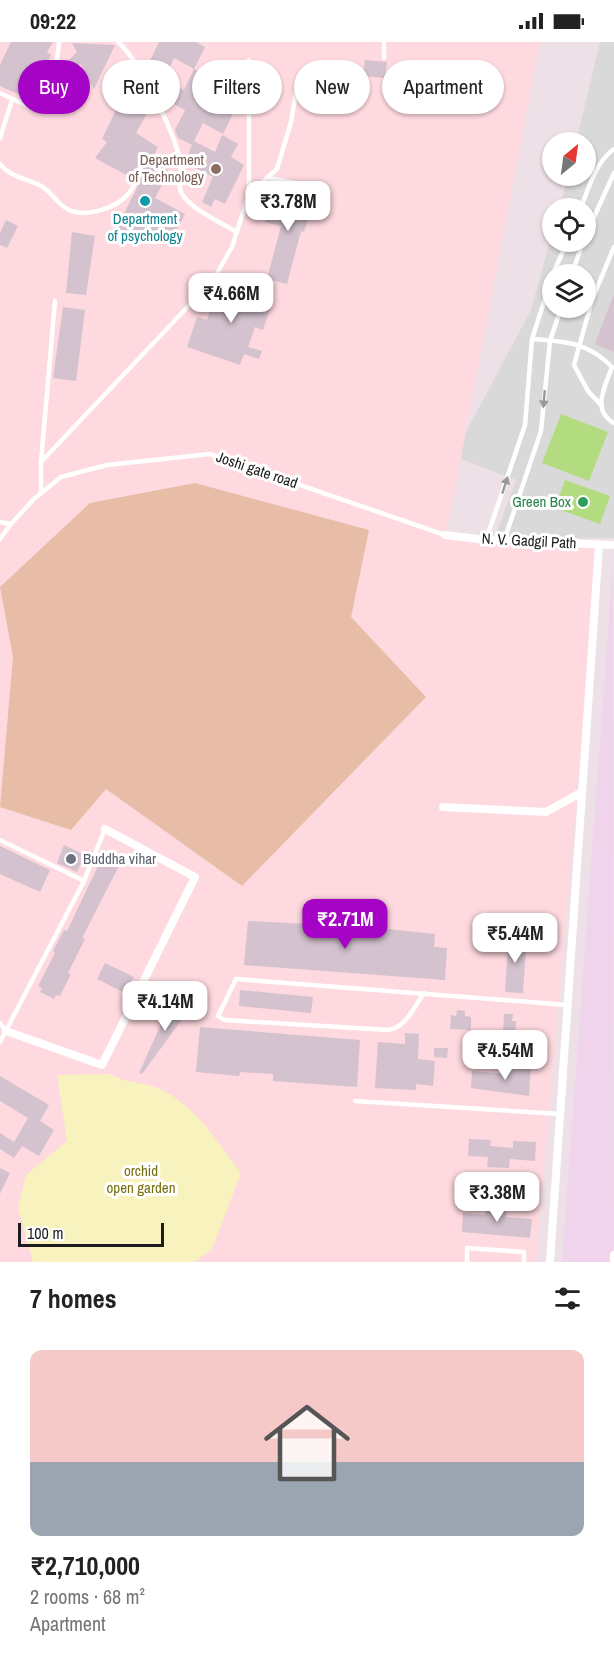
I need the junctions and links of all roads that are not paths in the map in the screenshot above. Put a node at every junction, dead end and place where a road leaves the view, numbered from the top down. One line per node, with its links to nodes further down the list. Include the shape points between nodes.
1 (59, 42): 6 (lane, via 56,71 44,99 37,106)
2 (118, 42): 19 (lane, via 139,70 174,141 181,162 180,191)
3 (384, 42): 4 (lane)
4 (384, 58)
5 (0, 93): 6 (lane)
6 (12, 100): 9 (lane)
7 (294, 104): 14 (lane, via 277,169)
8 (249, 114): 16 (lane)
9 (0, 138)
10 (614, 150): 17 (lane, via 604,157)
11 (0, 164): 12 (lane, via 6,171 50,191 71,211 89,213 118,203 130,193)
12 (141, 168)
13 (614, 174): 18 (lane)
14 (268, 178): 15 (lane); 16 (lane)
15 (295, 183)
16 (249, 194): 19 (lane)
17 (584, 198)
18 (596, 213)
19 (237, 232): 29 (lane, via 213,280)
20 (614, 247): 26 (lane, via 592,300)
21 (55, 302): 29 (lane)
22 (542, 309): 24 (lane)
23 (558, 318): 25 (lane)
24 (532, 339): 25 (lane); 35 (lane, one-way to 24, via 525,425)
25 (550, 341): 26 (lane); 36 (lane, one-way to 36, via 541,431)
26 (581, 344): 27 (lane, via 574,365); 27 (lane, via 612,367)
27 (600, 404): 28 (lane, via 605,418)
28 (614, 423)
29 (41, 462): 30 (lane)
30 (41, 493): 32 (lane, Joshi gate road); 33 (lane, Joshi gate road, via 61,477 107,465 210,454)
31 (0, 522): 32 (lane)
32 (10, 524): 34 (lane, Joshi gate road)
33 (445, 535): 35 (street, N. V. Gadgil Path)
34 (0, 539)
35 (486, 540): 36 (street, N. V. Gadgil Path)
36 (504, 541): 37 (street, N. V. Gadgil Path)
37 (599, 545): 38 (street, N. V. Gadgil Path); 39 (street)
38 (614, 545)
39 (582, 792): 40 (street, via 546,812); 45 (street)
40 (443, 807)
41 (105, 829): 43 (lane); 47 (street, via 195,877 102,1065)
42 (0, 840): 43 (lane)
43 (84, 881): 47 (lane)
44 (424, 993): 44 (lane, via 236,979 218,1016 224,1020 388,1030 403,1024); 45 (lane)
45 (567, 1005): 50 (street)
46 (0, 1023): 47 (lane)
47 (6, 1031): 48 (lane)
48 (0, 1042)
49 (355, 1101): 50 (lane)
50 (560, 1114): 54 (street)
51 (614, 1255): 55 (street)
52 (467, 1262): 53 (lane, via 467,1248 524,1252)
53 (524, 1262)
54 (550, 1262)
55 (614, 1262)

